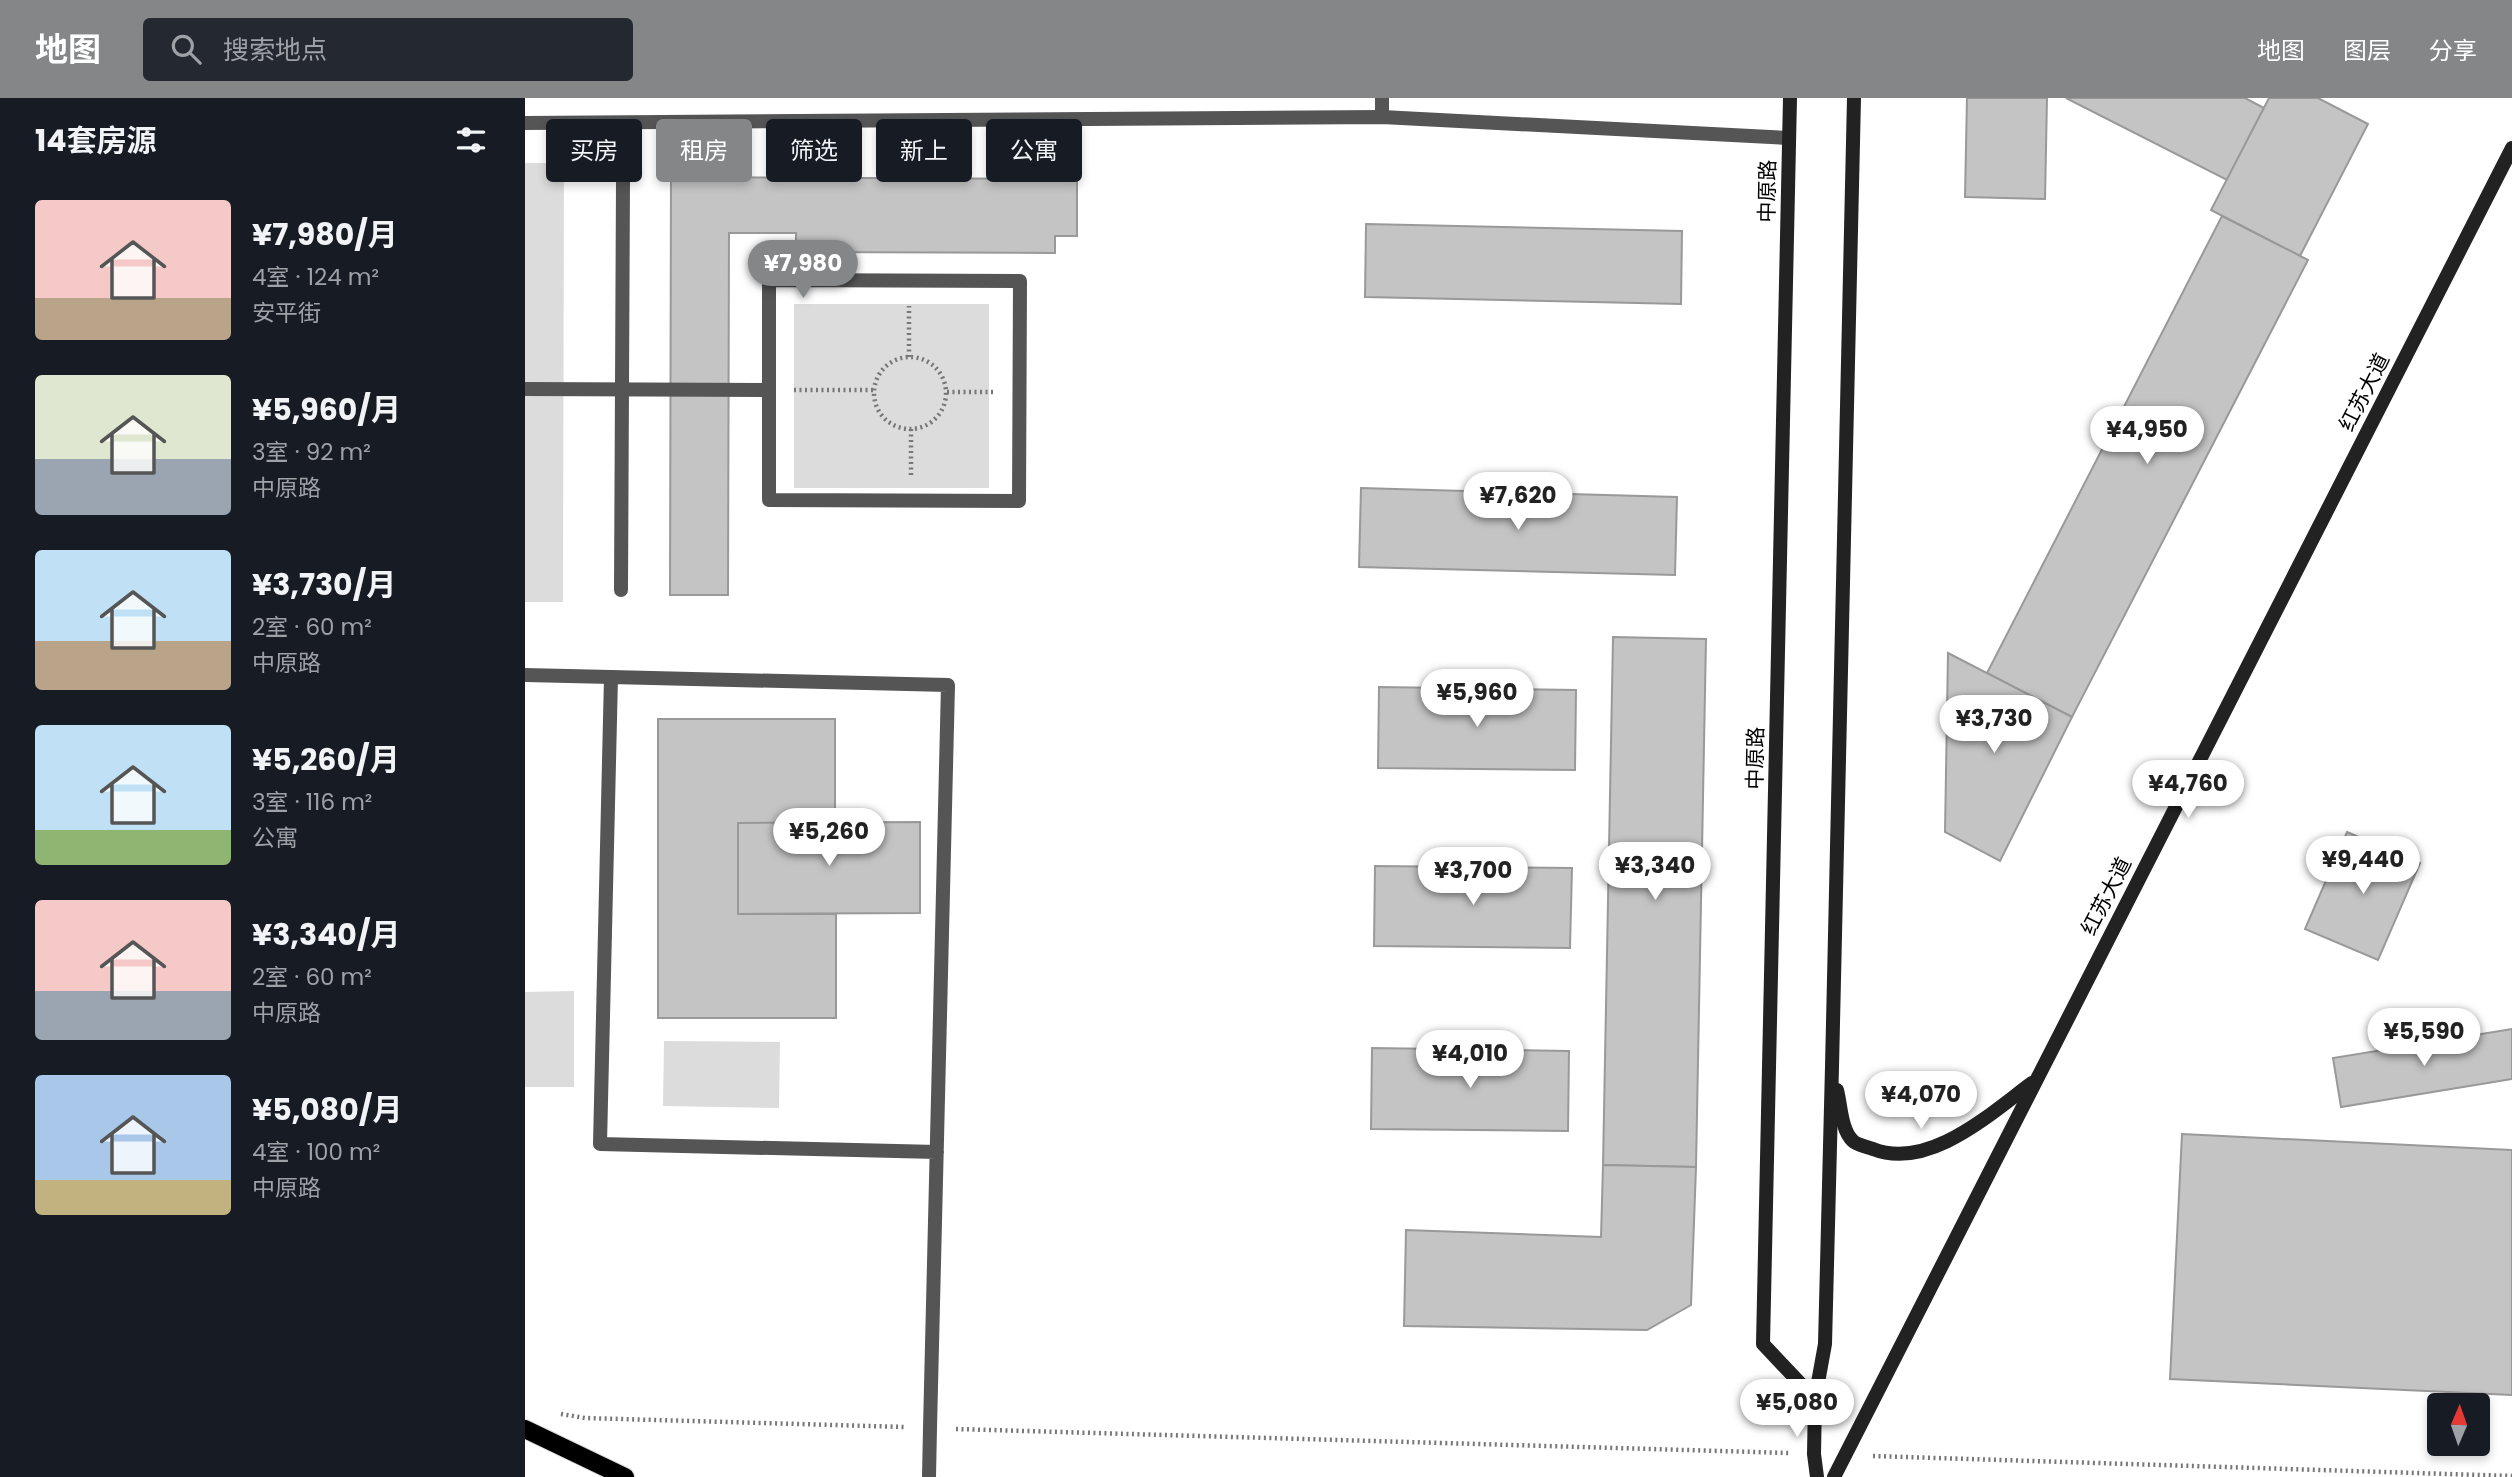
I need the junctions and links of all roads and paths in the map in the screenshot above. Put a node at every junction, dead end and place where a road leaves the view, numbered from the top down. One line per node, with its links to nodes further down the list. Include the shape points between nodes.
1 (1382, 98): 4 (street)
2 (1790, 98): 6 (main road, 中原路)
3 (1854, 98): 22 (main road)
4 (1382, 117): 5 (street); 6 (street)
5 (525, 123)
6 (1789, 138): 25 (main road, 中原路, via 1763,1343)
7 (2512, 148): 23 (main road, 红苏大道)
8 (623, 182): 12 (street)
9 (909, 281): 10 (path); 13 (street, via 769,280); 16 (street, via 1020,281)
10 (909, 357): 14 (path, via 888,365); 15 (path, via 921,358 939,371)
11 (525, 389): 12 (street)
12 (622, 390): 13 (street); 19 (street)
13 (769, 390): 14 (path); 18 (street, via 769,500)
14 (874, 390): 17 (path, via 881,415 900,428)
15 (947, 392): 16 (path); 17 (path, via 940,414)
16 (1019, 392): 18 (street, via 1019,501)
17 (911, 429): 18 (path)
18 (911, 500)
19 (621, 590)
20 (525, 675): 21 (street)
21 (611, 677): 24 (street, via 600,1144); 24 (street, via 948,685)
22 (1832, 1068): 23 (main road, via 1853,1142 1880,1152 1906,1153 1946,1143); 25 (main road, via 1825,1344)
23 (2036, 1080): 30 (main road, 红苏大道)
24 (937, 1152): 27 (street)
25 (1815, 1399): 29 (main road)
26 (558, 1413): 27 (path, via 585,1418)
27 (930, 1428): 29 (path); 33 (street)
28 (525, 1429): 32 (main road)
29 (1814, 1454): 34 (main road)
30 (1845, 1455): 31 (path); 35 (main road, 红苏大道)
31 (2512, 1476)
32 (625, 1477)
33 (929, 1477)
34 (1817, 1477)
35 (1833, 1477)

